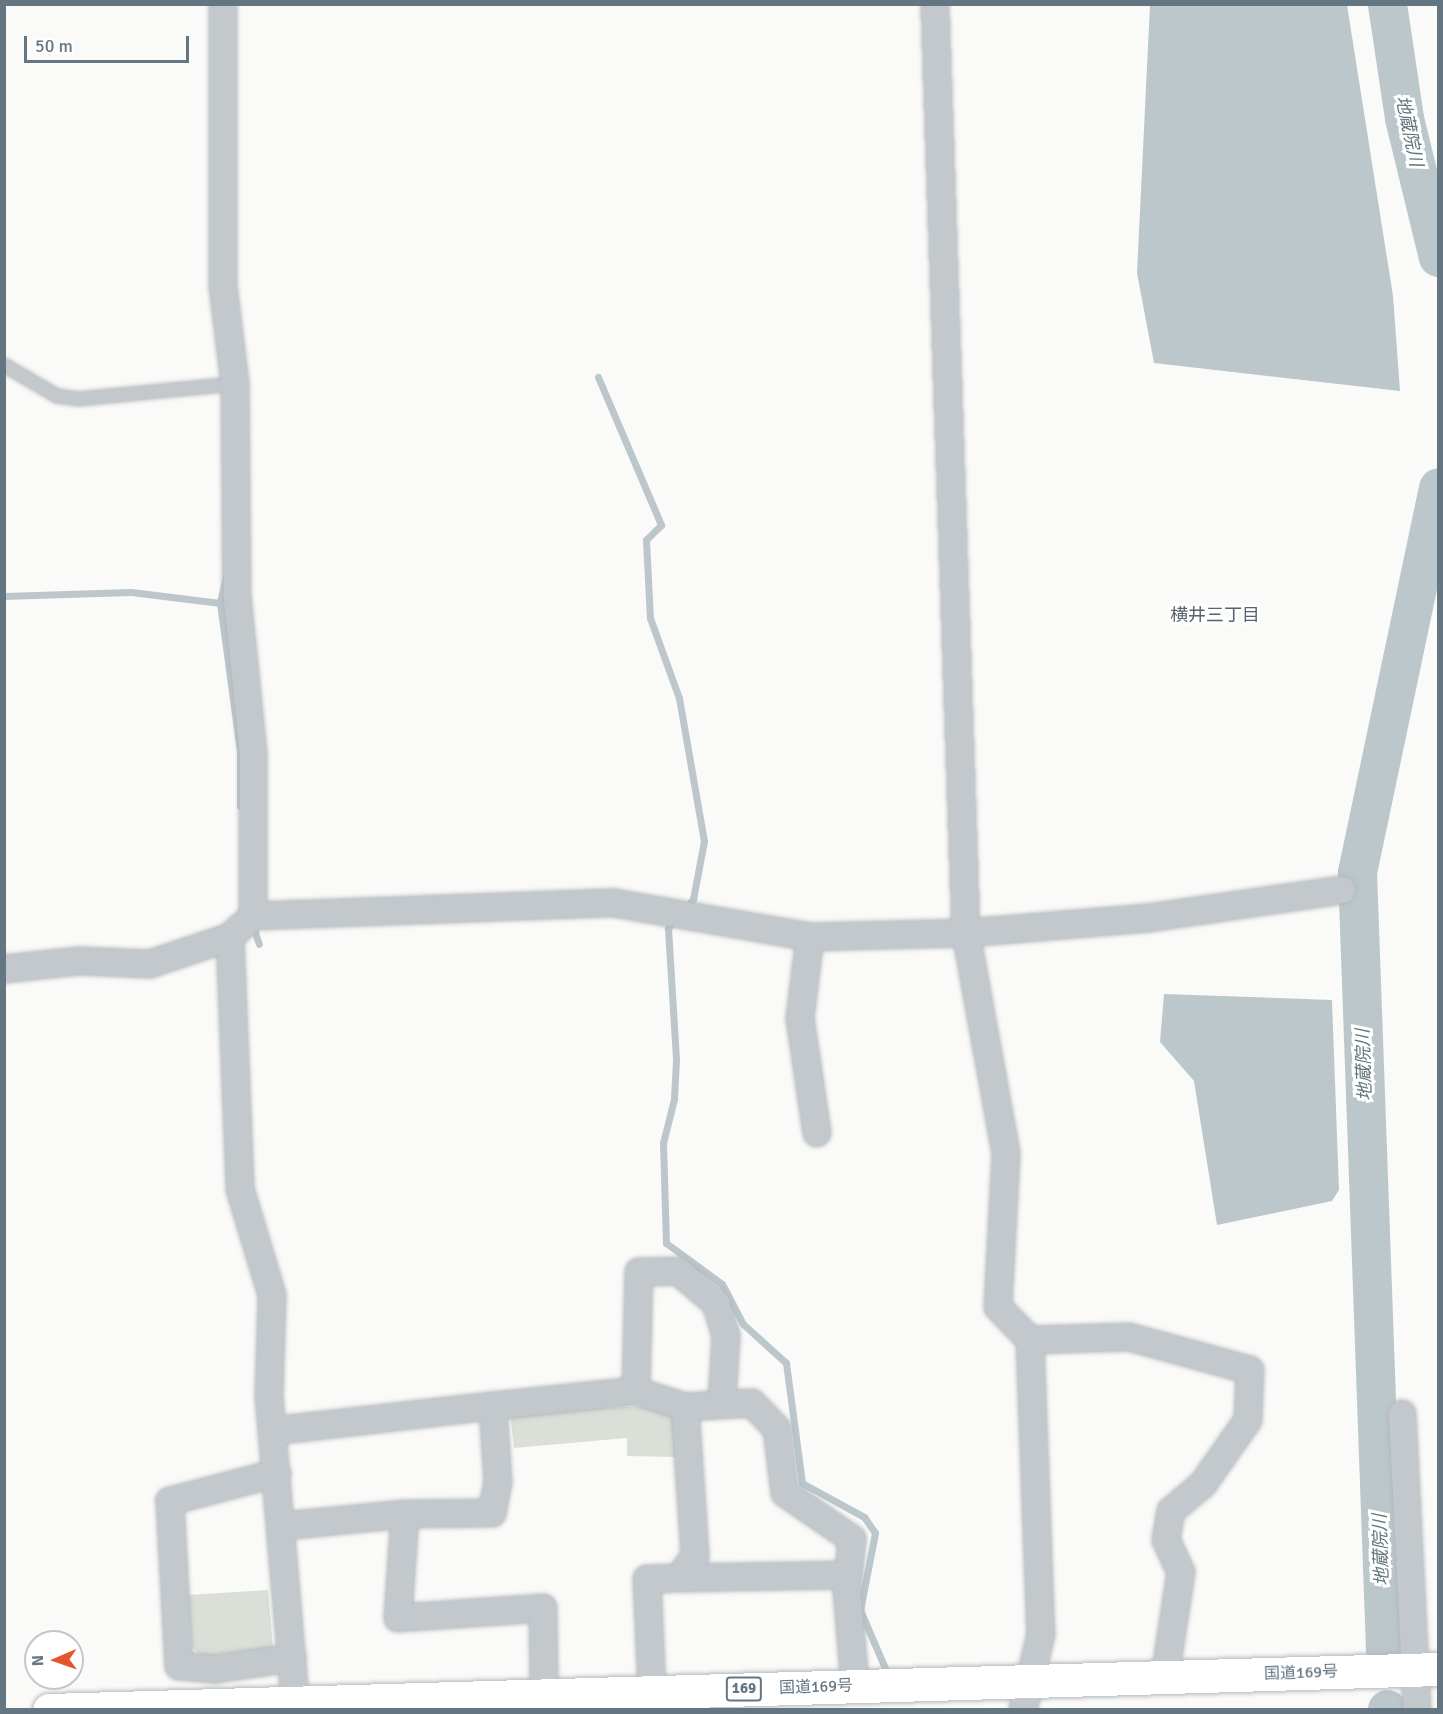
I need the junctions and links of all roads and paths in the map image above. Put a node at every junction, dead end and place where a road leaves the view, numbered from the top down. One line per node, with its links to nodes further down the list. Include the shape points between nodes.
1 (224, 4): 4 (street, via 223,286)
2 (935, 4): 7 (street)
3 (4, 365): 4 (lane, via 57,396 78,399)
4 (227, 385): 6 (street, via 237,596 253,753)
5 (1342, 890): 7 (street, via 1148,918)
6 (253, 916): 8 (street); 9 (street, via 614,903)
7 (966, 933): 9 (street); 12 (street, via 1006,1154 998,1307)
8 (230, 937): 10 (street, via 150,964 79,961); 18 (street, via 240,1189 272,1295)
9 (810, 937): 11 (street, via 800,1018)
10 (4, 969)
11 (816, 1133)
12 (1030, 1340): 26 (street, via 1128,1337 1250,1370 1248,1420 1203,1484 1170,1510 1166,1540 1181,1572); 30 (street, via 1041,1634)
13 (636, 1391): 14 (street, via 639,1272 678,1271 716,1303 726,1336); 15 (street); 16 (street)
14 (722, 1402): 16 (street); 22 (street, via 752,1403 777,1429 786,1493 852,1539)
15 (493, 1406): 18 (street); 20 (street, via 498,1482 492,1513)
16 (685, 1407): 23 (street, via 695,1556)
17 (1402, 1414): 25 (street)
18 (272, 1431): 19 (street)
19 (277, 1473): 21 (street); 24 (street, via 170,1501 179,1666 215,1669)
20 (405, 1514): 21 (street); 29 (street, via 398,1617 543,1608)
21 (283, 1526): 24 (street)
22 (848, 1575): 23 (street); 27 (street)
23 (679, 1578): 28 (street, via 647,1580)
24 (292, 1658): 31 (street)
25 (1427, 1669): 26 (highway, 国道169号 / 169); 33 (street)
26 (1165, 1677): 30 (highway, 国道169号 / 169)
27 (855, 1686): 28 (highway, 国道169号 / 169); 30 (highway, 国道169号 / 169)
28 (652, 1692): 29 (highway, 国道169号 / 169)
29 (544, 1695): 31 (highway, 国道169号 / 169)
30 (1025, 1695)
31 (296, 1706): 32 (highway, 国道169号 / 169)
32 (49, 1710)
33 (1417, 1710)

